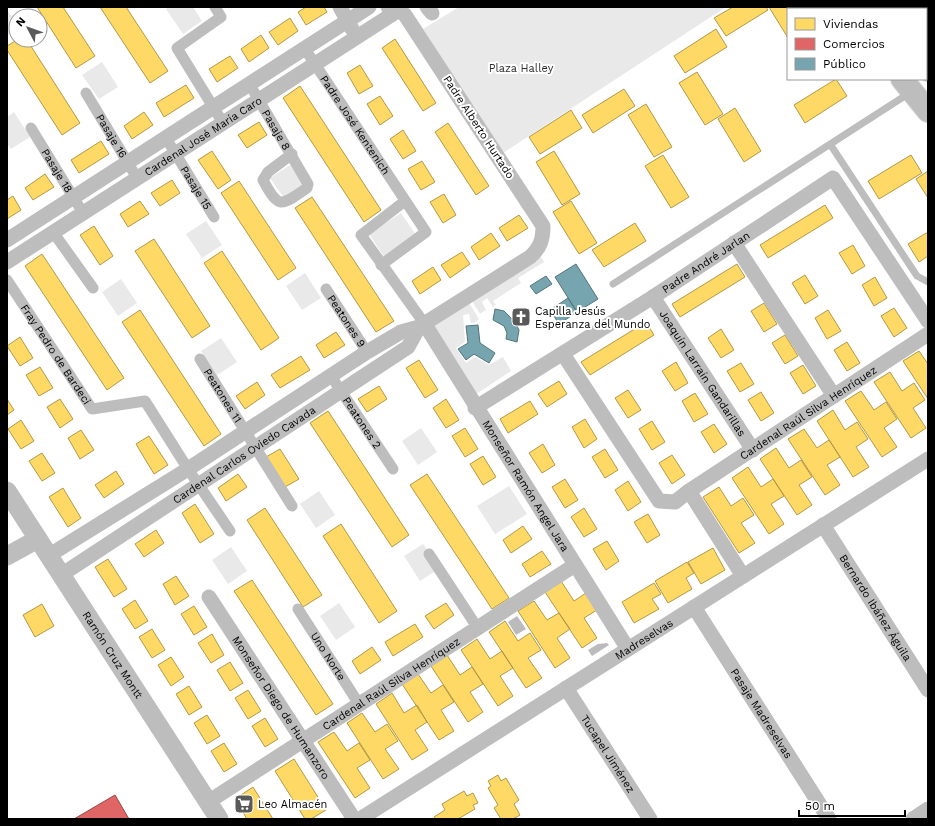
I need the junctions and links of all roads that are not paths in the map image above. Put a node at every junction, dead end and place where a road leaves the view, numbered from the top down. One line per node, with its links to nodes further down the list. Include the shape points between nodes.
1 (215, 7): 13 (street, via 221,17 177,48)
2 (340, 7): 5 (street)
3 (369, 7): 5 (street, Cardenal José María Caro)
4 (391, 8): 6 (street, Cardenal José María Caro); 30 (street, Padre Alberto Hurtado, via 405,15 419,34 543,226 541,243)
5 (348, 21): 6 (street); 7 (street, Cardenal José María Caro)
6 (356, 37): 8 (street, Cardenal José María Caro)
7 (305, 49): 8 (street, Padre José Kentenich); 9 (street, Cardenal José María Caro)
8 (315, 64): 12 (street, Cardenal José María Caro); 24 (street, Padre José Kentenich)
9 (250, 85): 12 (street, Pasaje 8); 13 (street, Cardenal José María Caro)
10 (907, 85): 14 (main road); 18 (lane)
11 (86, 93): 21 (street, Pasaje 16)
12 (259, 100): 15 (street, Cardenal José María Caro); 20 (street, Pasaje 8)
13 (214, 108): 15 (street); 17 (street, Cardenal José María Caro)
14 (928, 111)
15 (223, 123): 19 (street, Cardenal José María Caro)
16 (31, 128): 23 (street, Pasaje 18)
17 (166, 138): 19 (street, Pasaje 15); 21 (street, Cardenal José María Caro)
18 (830, 144): 34 (lane, via 918,276); 35 (lane)
19 (175, 154): 22 (street, Cardenal José María Caro); 26 (street, Pasaje 15)
20 (292, 154)
21 (128, 162): 22 (street, Pasaje 16); 23 (street, Cardenal José María Caro)
22 (137, 178): 25 (street, Cardenal José María Caro)
23 (74, 197): 25 (street, Pasaje 18); 28 (street, Cardenal José María Caro)
24 (405, 201): 32 (street, via 361,235); 32 (street, Padre José Kentenich, via 426,232)
25 (83, 213): 27 (street, Cardenal José María Caro)
26 (214, 217)
27 (53, 232): 31 (street, Cardenal José María Caro); 36 (street)
28 (7, 240)
29 (734, 244): 38 (street, Padre André Jarlan); 39 (street, Padre André Jarlan, via 833,178); 47 (street)
30 (530, 257): 40 (street, Cardenal Carlos Oviedo Cavada)
31 (7, 262)
32 (382, 265): 40 (street)
33 (7, 280): 53 (street, Fray Pedro de Bardeci, via 92,409 145,401)
34 (928, 282)
35 (613, 284)
36 (93, 288)
37 (326, 289): 42 (street, Peatones 9)
38 (653, 297): 43 (street, Padre André Jarlan); 51 (street, Joaquín Larraín Gandarillas)
39 (928, 321)
40 (421, 325): 42 (street, Cardenal Carlos Oviedo Cavada, via 401,332); 46 (street, Cardenal Carlos Oviedo Cavada, via 408,347); 48 (street, Monseñor Ramón Angel Jara)
41 (928, 334): 47 (street, Cardenal Raúl Silva Henríquez)
42 (367, 352): 45 (street, Cardenal Carlos Oviedo Cavada)
43 (563, 354): 48 (street, Padre André Jarlan); 57 (street, Cardenal Raúl Silva Henríquez, via 660,500 675,502)
44 (200, 359): 49 (street, Peatones 11)
45 (331, 376): 46 (street, Peatones 2); 49 (street, Cardenal Carlos Oviedo Cavada)
46 (340, 391): 50 (street, Cardenal Carlos Oviedo Cavada); 54 (street, Peatones 2)
47 (834, 396): 51 (street, Cardenal Raúl Silva Henríquez)
48 (475, 408): 65 (street, Monseñor Ramón Angel Jara)
49 (245, 432): 50 (street, Peatones 11); 53 (street, Cardenal Carlos Oviedo Cavada)
50 (254, 448): 55 (street, Cardenal Carlos Oviedo Cavada); 58 (street, Peatones 11)
51 (753, 450): 57 (street, Cardenal Raúl Silva Henríquez)
52 (928, 459): 59 (street, Madreselvas)
53 (188, 469): 55 (street); 64 (street, Cardenal Carlos Oviedo Cavada)
54 (392, 469)
55 (199, 485): 60 (street); 66 (street, Cardenal Carlos Oviedo Cavada)
56 (7, 491): 61 (street, Ramón Cruz Montt)
57 (689, 491): 67 (street)
58 (292, 506)
59 (823, 525): 67 (street, Madreselvas); 74 (street, Bernardo Ibáñez Águila)
60 (230, 531)
61 (38, 539): 63 (street); 64 (street, Ramón Cruz Montt)
62 (429, 554): 71 (street)
63 (7, 556)
64 (48, 556): 66 (street, Ramón Cruz Montt)
65 (575, 565): 71 (street, Cardenal Raúl Silva Henríquez); 72 (street, Monseñor Ramón Angel Jara)
66 (61, 575): 77 (street, Ramón Cruz Montt)
67 (742, 576): 69 (street, Madreselvas)
68 (209, 597): 76 (street, Monseñor Diego de Humanzoro)
69 (694, 607): 72 (street, Madreselvas); 83 (street, Pasaje Madreselvas)
70 (298, 609): 75 (street, Uno Norte)
71 (477, 627): 75 (street, Cardenal Raúl Silva Henríquez)
72 (628, 649): 73 (street, Madreselvas)
73 (566, 688): 81 (street, Madreselvas); 82 (street, Tucapel Jiménez)
74 (928, 690)
75 (359, 704): 76 (street, Cardenal Raúl Silva Henríquez)
76 (303, 741): 77 (street, Cardenal Raúl Silva Henríquez); 80 (street, Monseñor Diego de Humanzoro)
77 (208, 802): 79 (street, Ramón Cruz Montt)
78 (928, 809): 84 (street)
79 (219, 819)
80 (354, 819)
81 (360, 819)
82 (650, 819)
83 (829, 819)
84 (912, 819)

